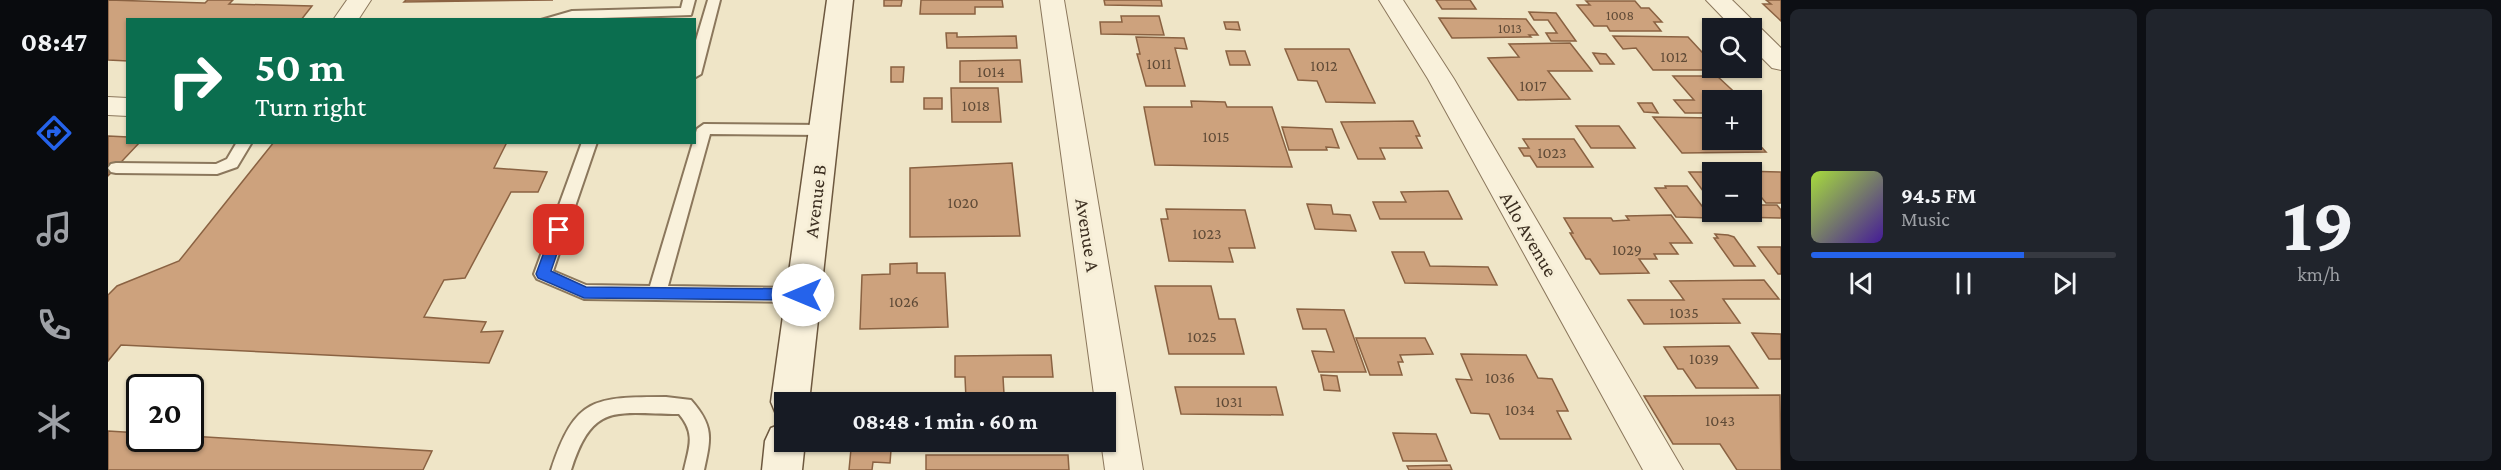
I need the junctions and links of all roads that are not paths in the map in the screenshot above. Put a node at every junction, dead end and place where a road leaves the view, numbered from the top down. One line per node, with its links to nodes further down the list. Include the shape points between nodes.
1 (359, 0): 8 (street)
2 (689, 0): 9 (lane, via 686,12)
3 (714, 0): 13 (lane)
4 (840, 0): 17 (street, Avenue B)
5 (1052, 0): 29 (street, Avenue A)
6 (1391, 0): 30 (street, Allo Avenue, via 1441,79)
7 (1718, 0): 10 (street)
8 (346, 18)
9 (557, 18)
10 (1737, 18)
11 (1762, 44): 12 (street)
12 (1781, 62)
13 (696, 67)
14 (108, 106): 15 (street)
15 (126, 107)
16 (699, 125): 17 (lane)
17 (824, 130): 23 (street, Avenue B)
18 (244, 144): 21 (lane, via 232,163 217,169)
19 (589, 144): 22 (lane, via 543,274 584,292)
20 (694, 144): 22 (lane)
21 (116, 168)
22 (657, 293): 23 (lane)
23 (803, 295): 24 (street, Avenue B)
24 (791, 392)
25 (784, 452): 28 (street)
26 (561, 470): 27 (lane, via 582,422 600,408 684,406 698,422 701,439)
27 (694, 470)
28 (782, 470)
29 (1124, 470)
30 (1664, 470)

